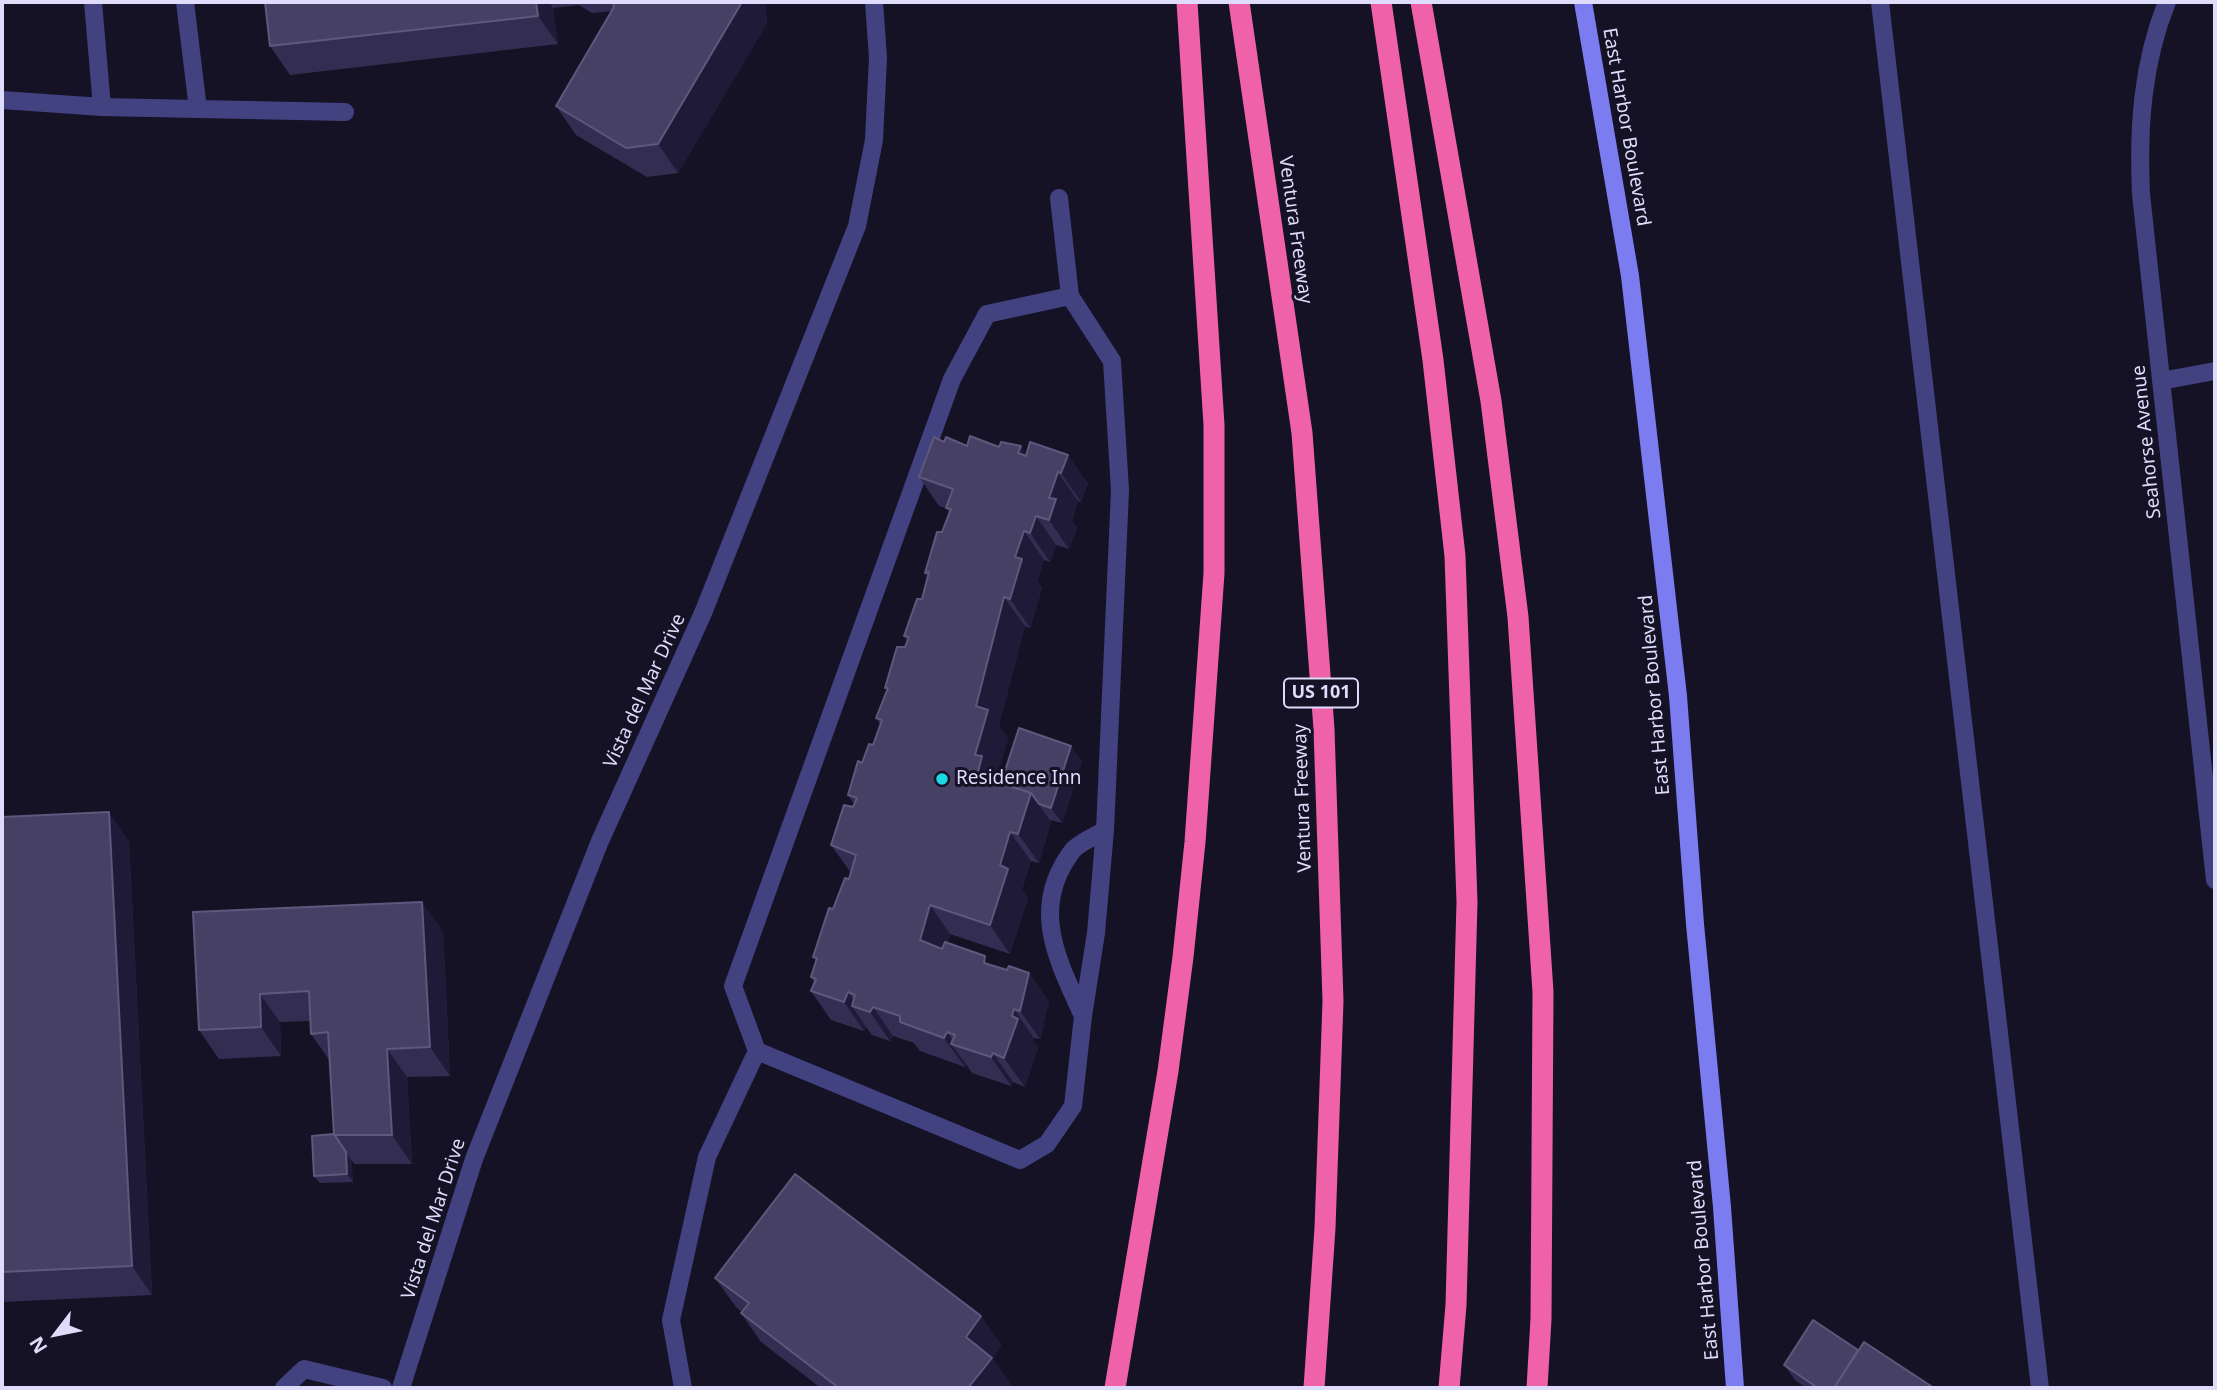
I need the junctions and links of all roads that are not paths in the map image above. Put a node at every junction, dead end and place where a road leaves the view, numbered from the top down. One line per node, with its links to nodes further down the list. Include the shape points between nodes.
1 (93, 2): 12 (street)
2 (185, 2): 13 (street)
3 (874, 2): 25 (street, Vista del Mar Drive, via 878,58 874,140 858,226 704,614 600,841 479,1147)
4 (1187, 2): 27 (highway, via 1214,425 1214,573 1183,957)
5 (1239, 2): 28 (highway, Ventura Freeway / US 101, via 1302,432 1324,729 1333,1001)
6 (1381, 2): 29 (highway, via 1433,360 1455,556 1467,902 1457,1292)
7 (1421, 2): 30 (highway, via 1491,401 1518,617 1543,992)
8 (1583, 2): 31 (main road, East Harbor Boulevard, via 1630,276 1675,669)
9 (1880, 2): 32 (street)
10 (2167, 2): 18 (street, Seahorse Avenue, via 2150,55 2139,144)
11 (2, 100): 12 (street)
12 (102, 107): 13 (street)
13 (198, 109): 14 (street)
14 (345, 112)
15 (1059, 198): 16 (street)
16 (1070, 296): 19 (street, via 1112,361 1120,490); 22 (street, via 987,314 951,379 733,986)
17 (2215, 371): 18 (street)
18 (2161, 381): 20 (street, Seahorse Avenue)
19 (1105, 831): 21 (street); 21 (street, via 1074,848 1051,891 1056,956)
20 (2215, 880)
21 (1083, 1016): 22 (street, via 1073,1106 1047,1144 1020,1160)
22 (757, 1051): 26 (street, via 707,1157 671,1320)
23 (284, 1388): 24 (street, via 304,1369)
24 (383, 1388)
25 (401, 1388)
26 (684, 1388)
27 (1115, 1388)
28 (1314, 1388)
29 (1449, 1388)
30 (1537, 1388)
31 (1735, 1388)
32 (2040, 1388)

